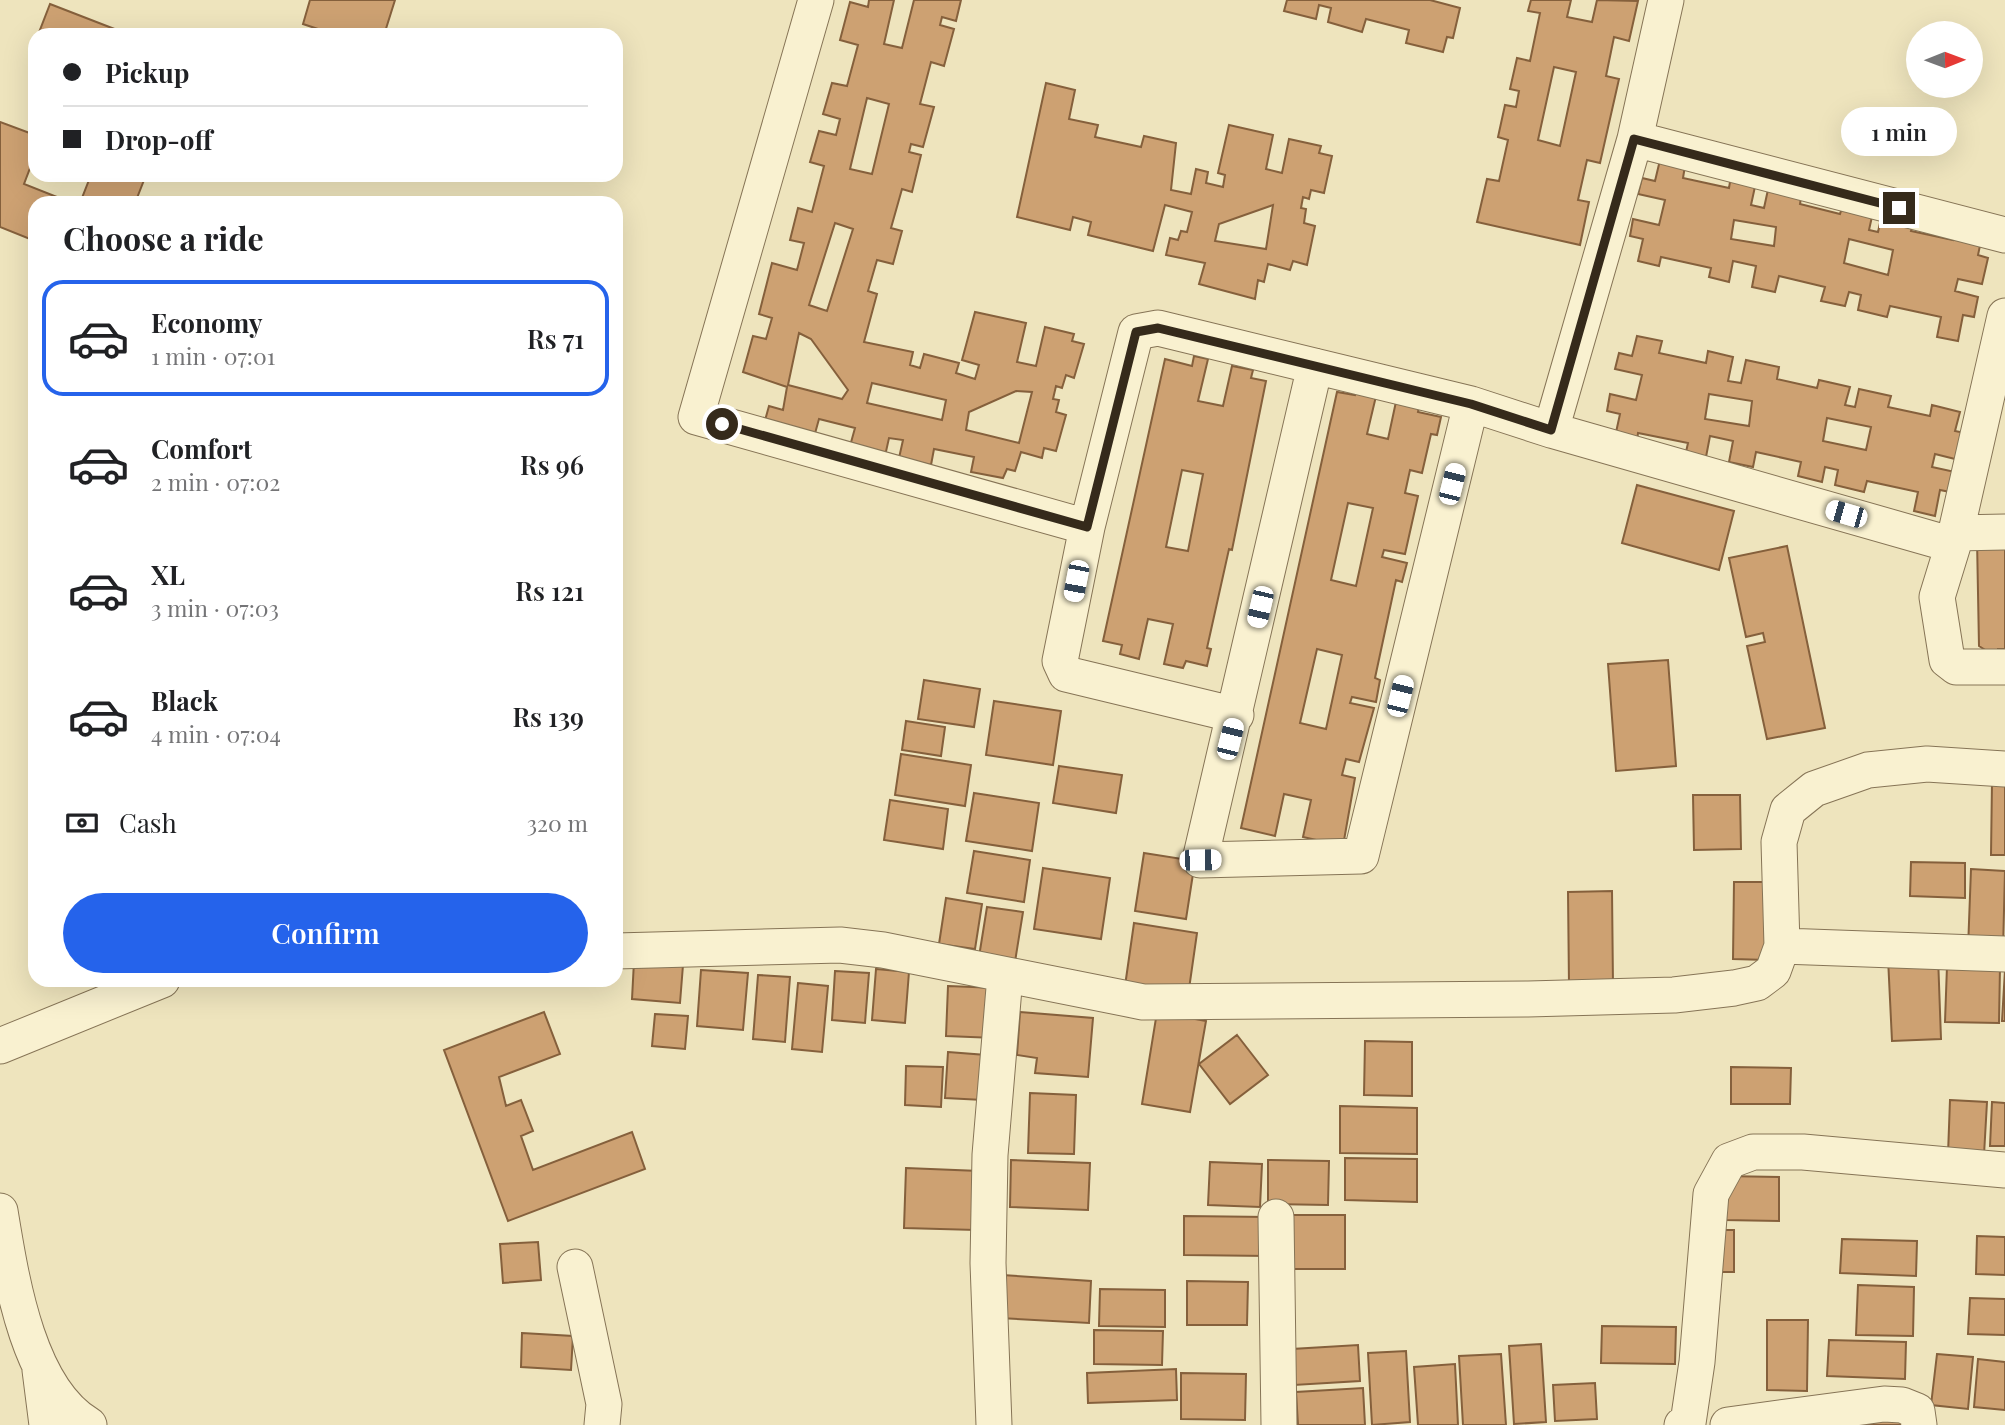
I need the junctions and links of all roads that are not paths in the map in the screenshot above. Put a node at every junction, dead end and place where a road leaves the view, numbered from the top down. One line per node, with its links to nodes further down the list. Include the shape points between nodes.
1 (816, 0): 9 (street, via 696,417)
2 (1666, 0): 3 (street)
3 (1634, 139): 4 (street); 8 (street)
4 (2005, 235)
5 (2005, 316): 11 (street)
6 (1315, 366): 7 (street); 9 (street, via 1158,328 1136,332); 13 (street)
7 (1471, 404): 8 (street); 13 (street, via 1361,856 1200,860)
8 (1551, 430): 11 (street)
9 (1087, 527): 13 (street, via 1060,661 1066,674)
10 (2005, 532): 11 (street)
11 (1954, 539): 12 (street, via 1937,597 1947,660 1956,667)
12 (2005, 667)
13 (1236, 715)
14 (2005, 769): 15 (street, via 1927,765 1868,770 1814,789 1787,810 1779,842)
15 (1782, 946): 17 (street); 18 (street, via 1773,971 1757,983 1674,995 1143,1002)
16 (623, 951): 18 (street, via 840,945)
17 (2005, 954)
18 (1005, 976): 30 (street, via 990,1155 988,1263)
19 (145, 987): 20 (street)
20 (0, 1046)
21 (2005, 1170): 26 (street, via 1804,1152 1753,1152 1729,1161 1711,1194)
22 (0, 1211): 25 (street, via 13,1283 28,1339)
23 (1276, 1217): 31 (street)
24 (575, 1267): 29 (street, via 604,1404)
25 (40, 1362): 27 (street); 28 (street, via 50,1382)
26 (1694, 1424)
27 (47, 1425)
28 (89, 1425)
29 (602, 1425)
30 (994, 1425)
31 (1279, 1425)
32 (1728, 1425): 33 (street, via 1884,1404 1917,1411)
33 (1919, 1425)

